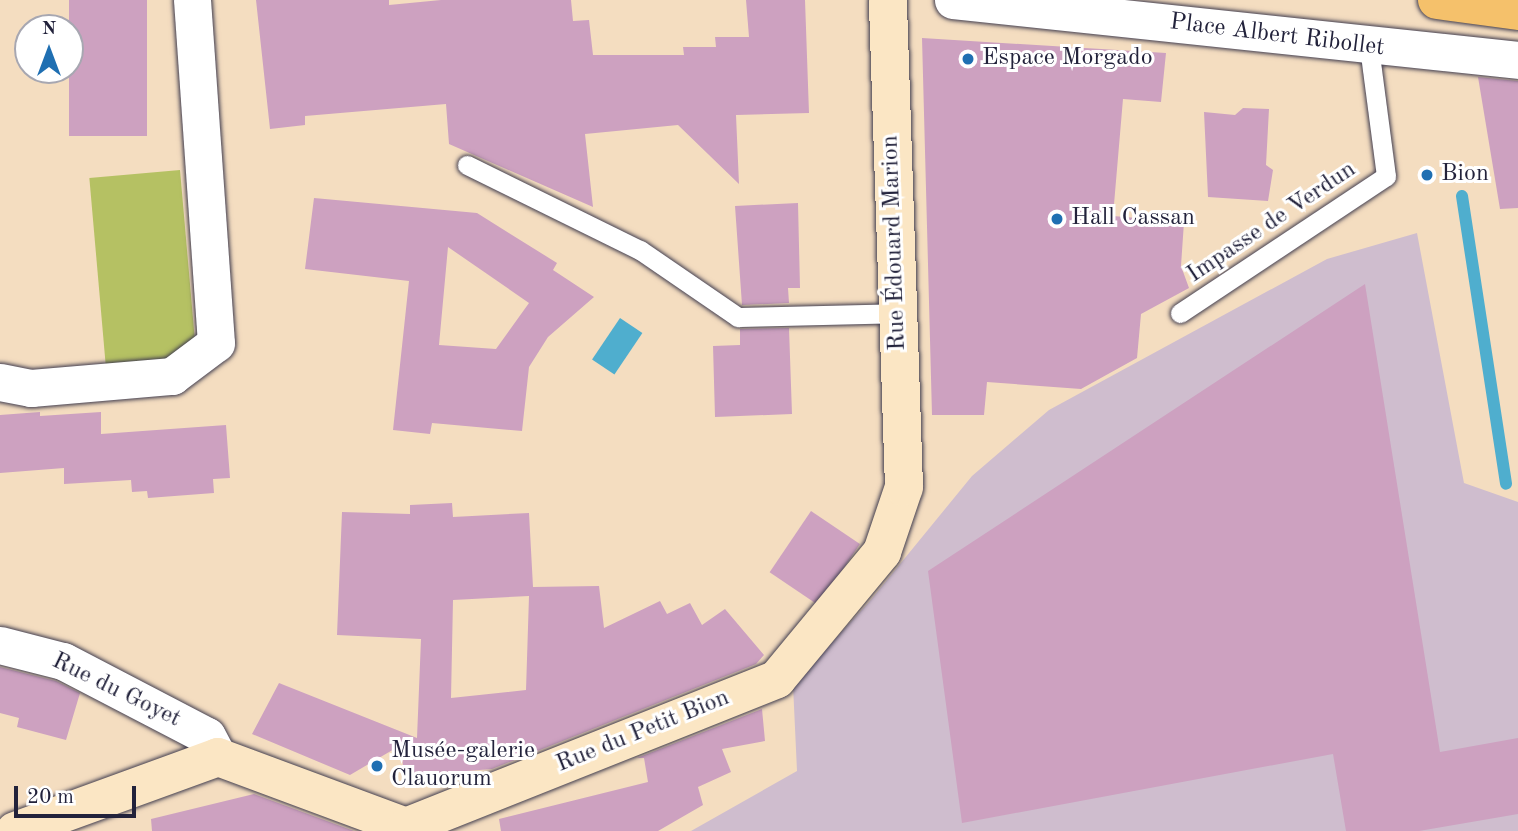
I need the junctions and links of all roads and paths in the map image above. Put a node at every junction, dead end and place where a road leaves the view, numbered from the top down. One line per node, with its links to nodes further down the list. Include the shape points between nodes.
1 (192, 0): 11 (street, via 216,343 172,376 31,388)
2 (888, 0): 9 (street, Rue Édouard Marion)
3 (953, 0): 6 (street, Place Albert Ribollet)
4 (1437, 0): 5 (main road)
5 (1518, 11)
6 (1369, 47): 7 (street, Place Albert Ribollet); 10 (lane, Impasse de Verdun, via 1387,176)
7 (1518, 60)
8 (467, 165): 9 (lane, via 640,250 738,317)
9 (897, 313): 12 (street, Rue Édouard Marion)
10 (1180, 313)
11 (0, 382)
12 (904, 486): 15 (street, Rue du Petit Bion, via 882,552 777,679)
13 (0, 645): 14 (street, Rue du Goyet, via 63,661 207,736)
14 (218, 757): 15 (street, Rue du Petit Bion); 16 (street)
15 (406, 829)
16 (15, 831)

